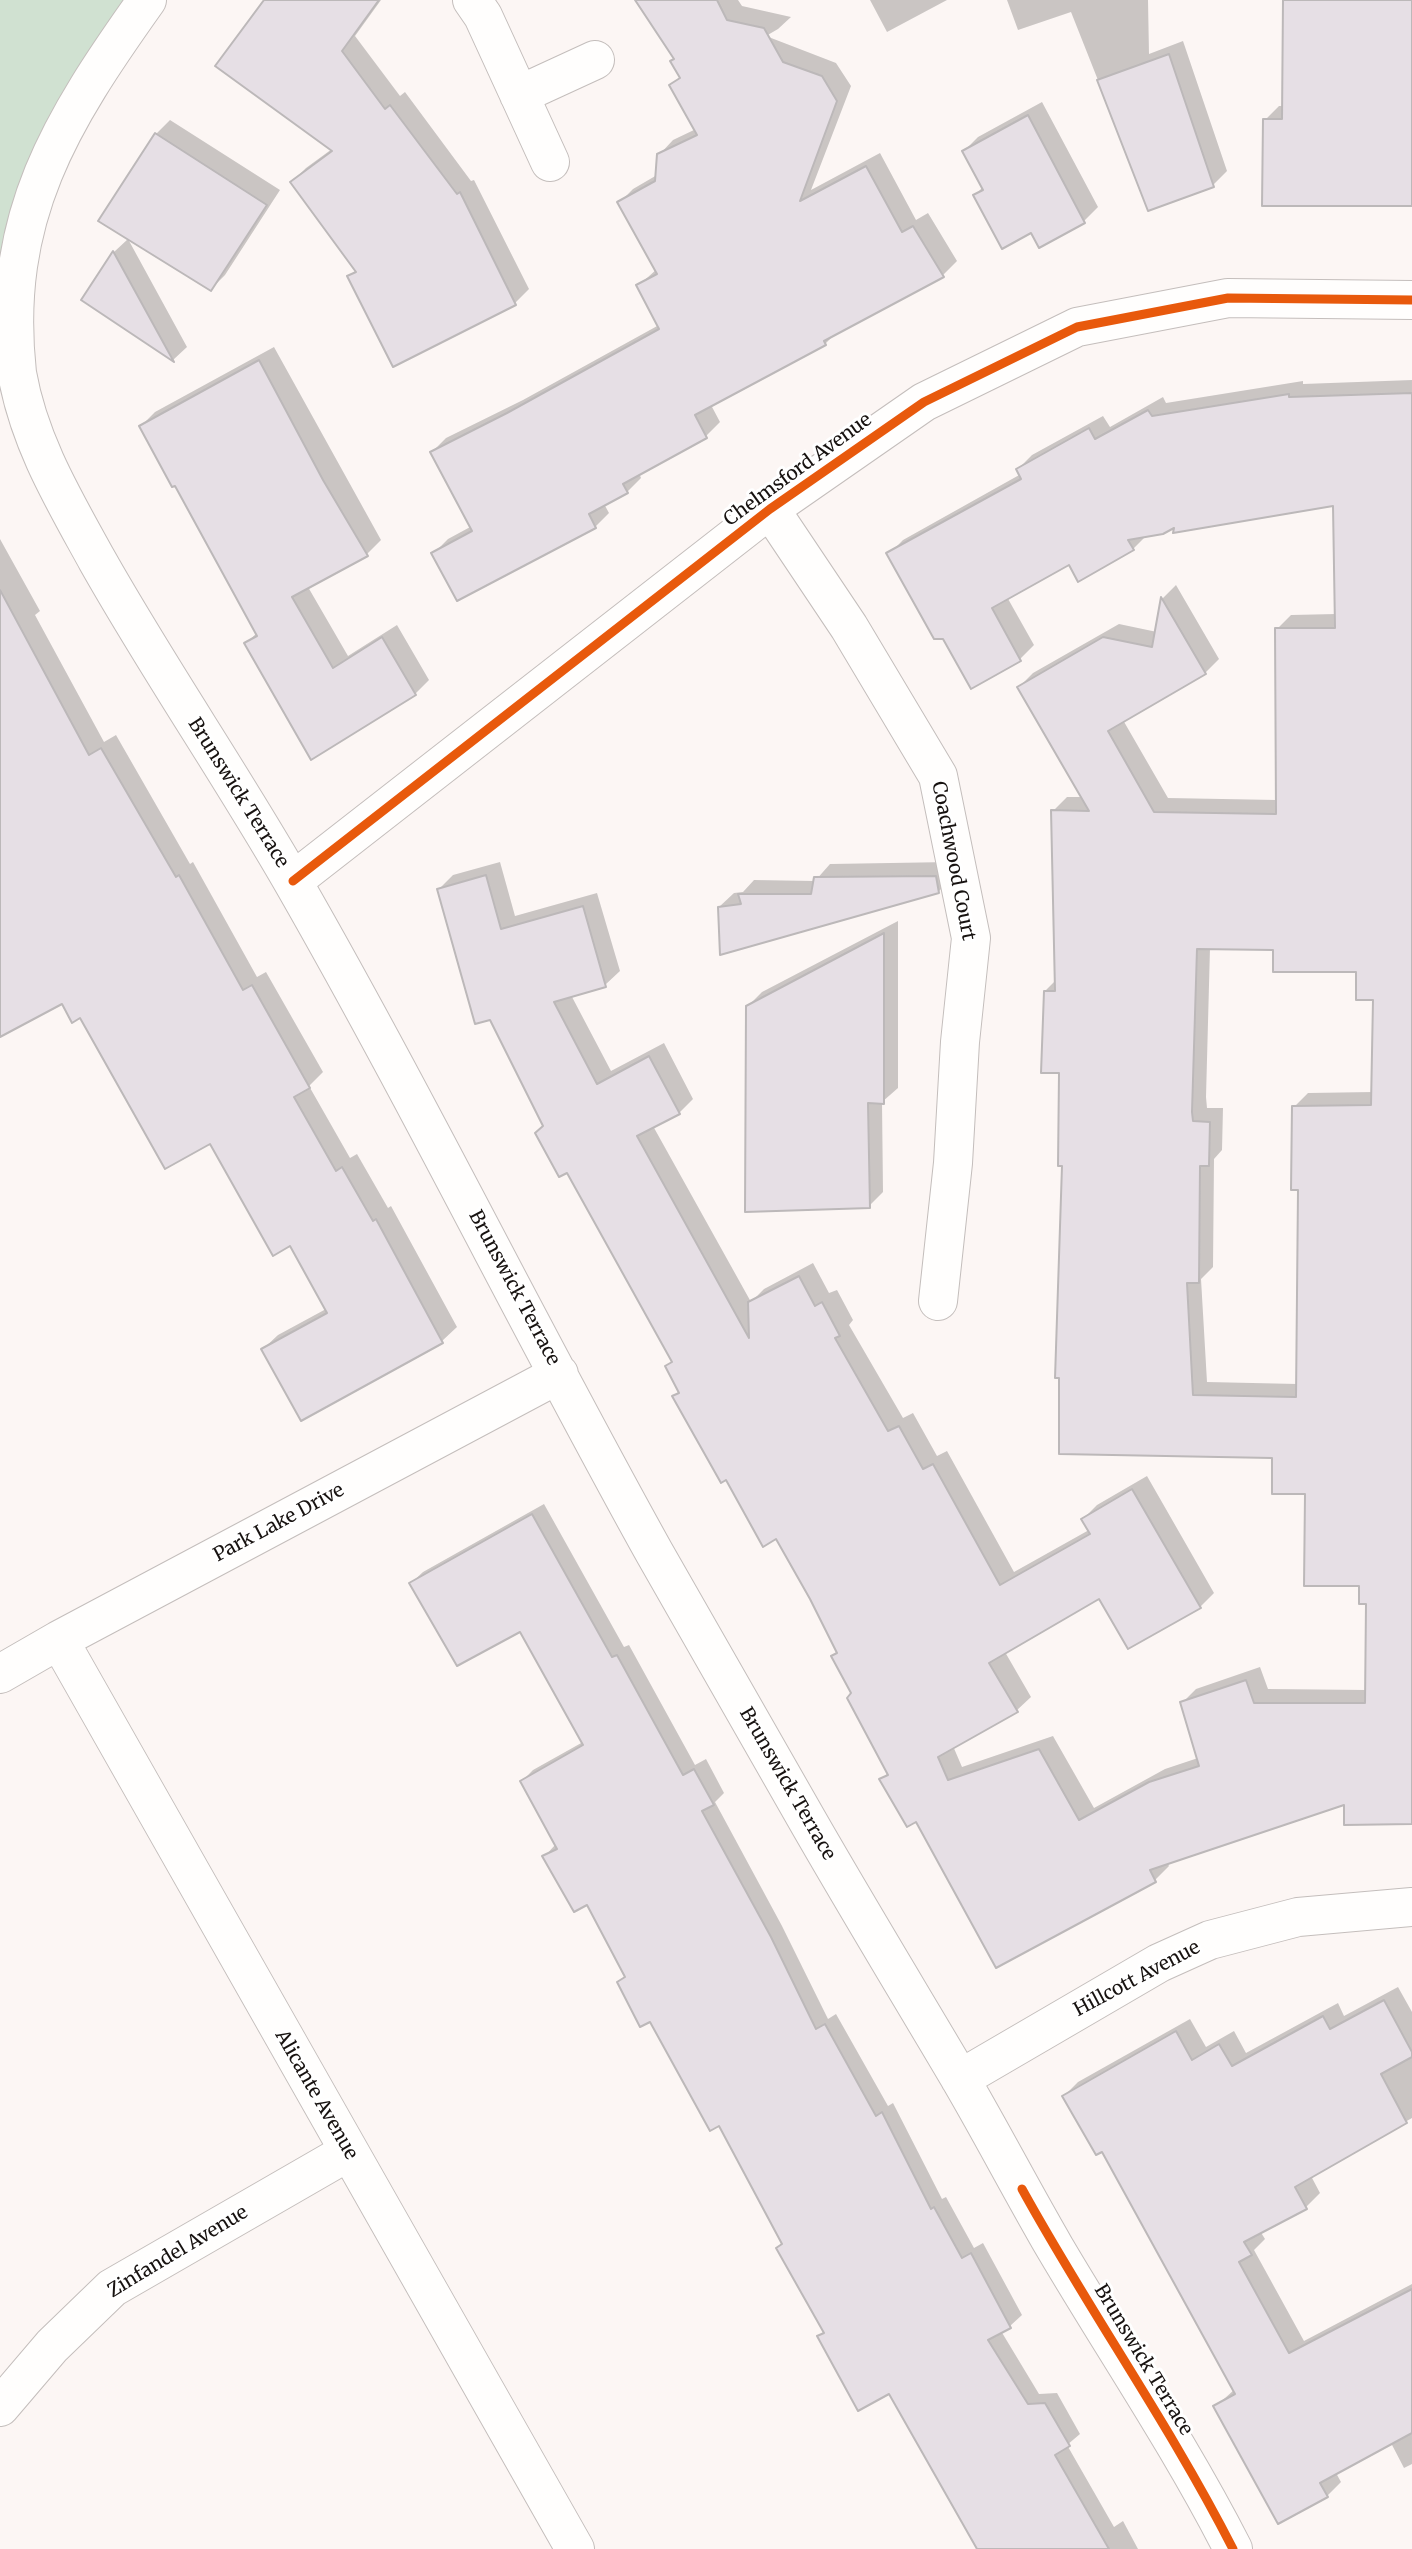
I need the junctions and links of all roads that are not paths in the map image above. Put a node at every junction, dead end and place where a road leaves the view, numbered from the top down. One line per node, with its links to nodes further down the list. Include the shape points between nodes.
1 (147, 0): 8 (street, Brunswick Terrace, via 49,150 28,202 12,265 17,375 52,480 118,598)
2 (472, 0): 4 (street)
3 (595, 60): 4 (street)
4 (519, 95): 5 (street)
5 (550, 162)
6 (1412, 300): 7 (street, Chelmsford Avenue, via 1228,298 1077,327 925,402)
7 (770, 509): 8 (street, Chelmsford Avenue); 9 (street, Coachwood Court, via 938,776 971,938)
8 (293, 881): 10 (street, Brunswick Terrace)
9 (938, 1301)
10 (559, 1374): 11 (street, Park Lake Drive); 14 (street, Brunswick Terrace, via 653,1551)
11 (59, 1640): 12 (street, Park Lake Drive); 15 (street, Alicante Avenue)
12 (0, 1674)
13 (1412, 1907): 14 (street, Hillcott Avenue, via 1298,1917 1210,1940 1159,1963)
14 (960, 2079): 18 (street, Brunswick Terrace)
15 (348, 2152): 16 (street, Zinfandel Avenue, via 112,2288 52,2346); 17 (street, Alicante Avenue)
16 (0, 2407)
17 (575, 2549)
18 (1233, 2549)

